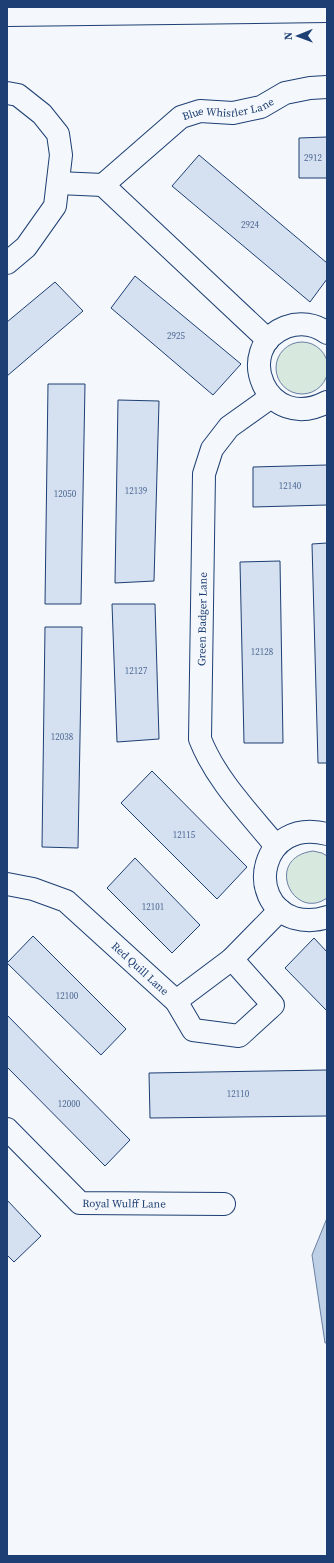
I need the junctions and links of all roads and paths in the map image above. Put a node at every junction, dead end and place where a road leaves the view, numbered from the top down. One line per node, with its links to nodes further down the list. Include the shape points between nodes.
1 (327, 11): 2 (street)
2 (7, 15)
3 (327, 87): 6 (street, Blue Whistler Lane, via 285,93 261,107 233,113 200,111 181,117)
4 (7, 93): 5 (street, via 18,95 42,114 58,134 61,155)
5 (58, 183): 6 (street); 7 (street, via 55,206 26,247)
6 (103, 185): 9 (street)
7 (7, 263)
8 (327, 332): 9 (street, via 307,324 292,325 279,330)
9 (268, 340): 10 (street, via 259,362 260,375)
10 (271, 397): 11 (street, via 281,404 304,410); 13 (street, Green Badger Lane, via 229,427 212,449 204,474 200,739 207,756 232,793)
11 (327, 402)
12 (327, 834): 13 (street, via 315,831 301,832)
13 (276, 846): 15 (street, via 270,855 265,879 272,901)
14 (7, 884): 18 (street, Red Quill Lane, via 33,889 66,901)
15 (280, 910): 16 (street, via 290,917 302,920 314,921); 17 (street, Red Quill Lane)
16 (327, 917)
17 (232, 959): 18 (street, Red Quill Lane); 18 (street, via 273,1005 239,1036 193,1030)
18 (176, 1001)
19 (7, 1129): 20 (street, Royal Wulff Lane, via 80,1203)
20 (224, 1204)

